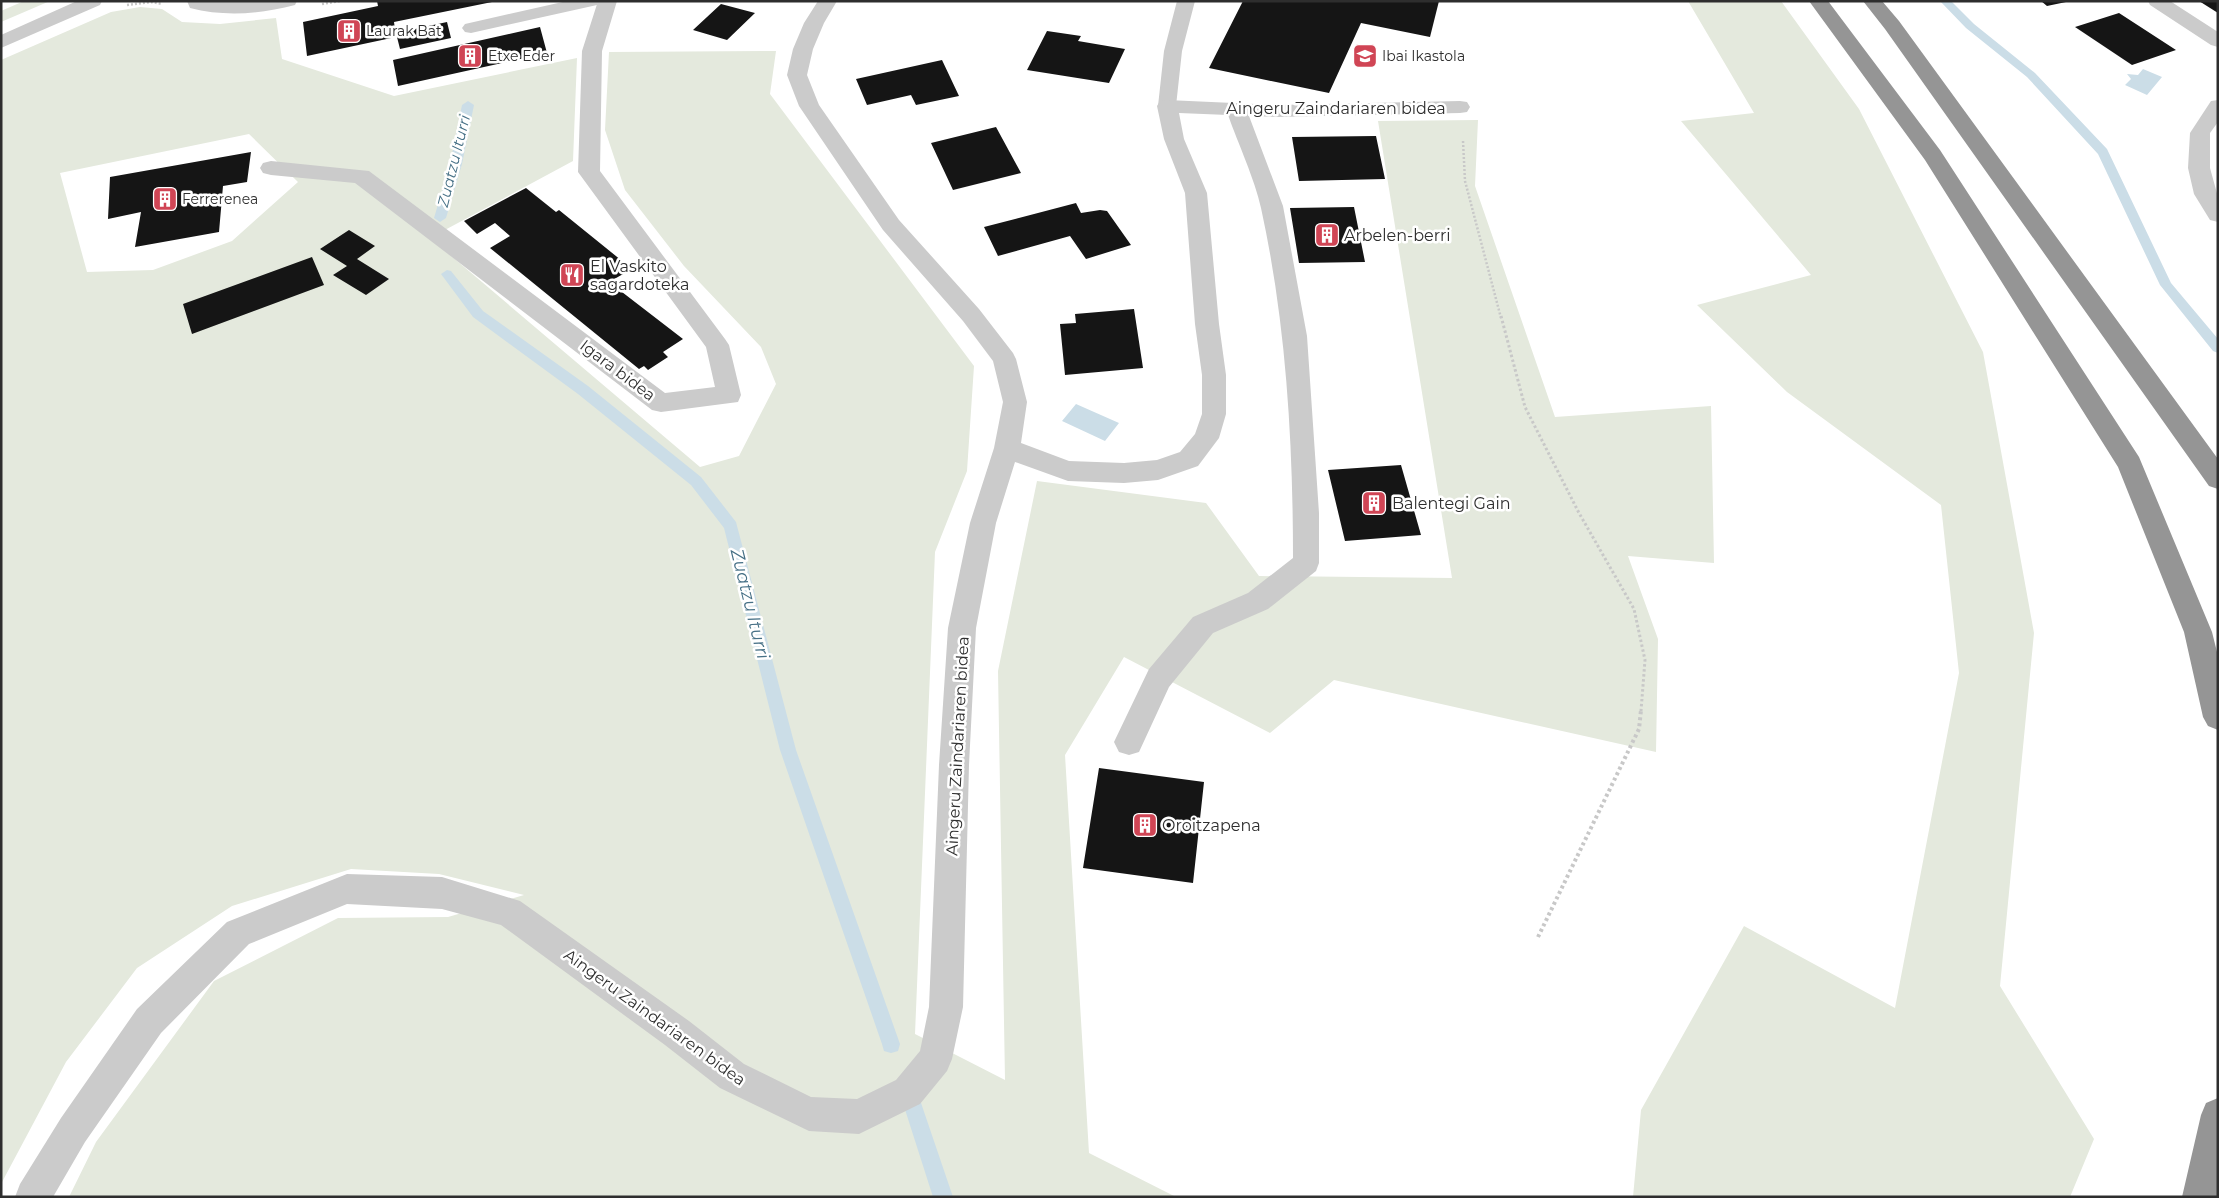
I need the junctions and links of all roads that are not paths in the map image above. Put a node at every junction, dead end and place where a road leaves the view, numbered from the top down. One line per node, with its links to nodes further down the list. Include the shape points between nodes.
1 (93, 1): 13 (street)
2 (196, 1): 3 (street, via 215,8 246,8)
3 (288, 1)
4 (591, 1): 11 (lane)
5 (608, 1): 18 (street, Igara bidea, via 592,51 589,172 717,345 729,395 661,403 361,176)
6 (828, 1): 20 (street, Aingeru Zaindariaren bidea, via 803,49 797,75 809,106 891,225 971,315 1004,359 1015,402)
7 (1186, 1): 14 (lane)
8 (1818, 1): 22 (highway, via 1933,155 2130,464 2198,632)
9 (1872, 1): 21 (highway)
10 (2157, 1): 12 (street)
11 (471, 28)
12 (2218, 41)
13 (1, 42)
14 (1166, 106): 17 (street, Aingeru Zaindariaren bidea); 20 (street, via 1174,139 1196,192 1214,375 1214,414 1206,438 1189,459 1158,470 1124,473 1068,471)
15 (2218, 106): 19 (street, via 2200,133 2199,168 2205,194)
16 (1460, 107): 17 (street, Aingeru Zaindariaren bidea)
17 (1236, 109): 23 (street, via 1272,206 1295,336 1306,563 1258,601 1203,625 1159,678)
18 (271, 168)
19 (2218, 215)
20 (1007, 448): 25 (street, Aingeru Zaindariaren bidea, via 983,523 962,628 946,1007 935,1059 908,1092 859,1117 809,1114 732,1076 509,912 442,892 347,889 238,933 149,1021 73,1130)
21 (2218, 479)
22 (2218, 717)
23 (1129, 742)
24 (2218, 1115): 26 (highway)
25 (33, 1197)
26 (2200, 1197)

